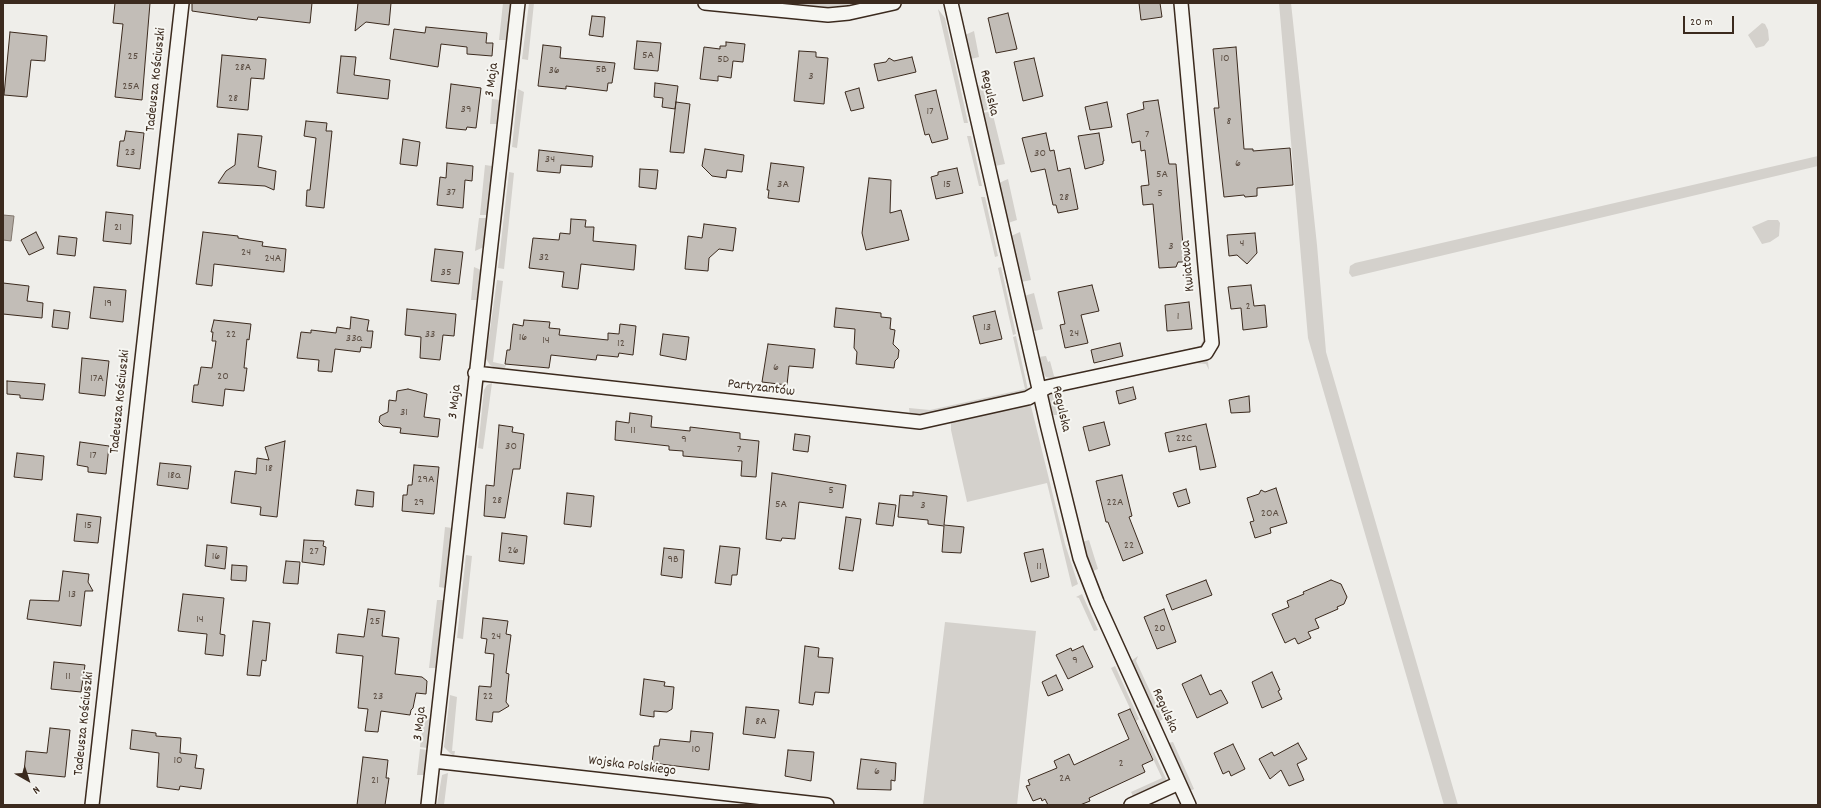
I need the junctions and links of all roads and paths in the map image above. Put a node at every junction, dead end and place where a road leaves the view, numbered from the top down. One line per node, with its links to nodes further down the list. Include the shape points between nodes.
1 (182, 3): 11 (street, Tadeusza Kościuszki)
2 (518, 3): 7 (street, 3 Maja)
3 (705, 3): 4 (street, via 828,15)
4 (894, 3)
5 (951, 3): 8 (street, Regulska)
6 (1180, 3): 8 (street, Kwiatowa, via 1212,346 1204,353 1047,387)
7 (475, 373): 8 (street, Partyzantów, via 916,422 942,419 1028,398); 9 (street, 3 Maja)
8 (1040, 391): 10 (street, Regulska, via 1082,564)
9 (433, 761): 12 (street, 3 Maja); 13 (street, Wojska Polskiego)
10 (1179, 783): 14 (street); 15 (street, Regulska)
11 (92, 805)
12 (428, 805)
13 (827, 805)
14 (1131, 805)
15 (1189, 805)

